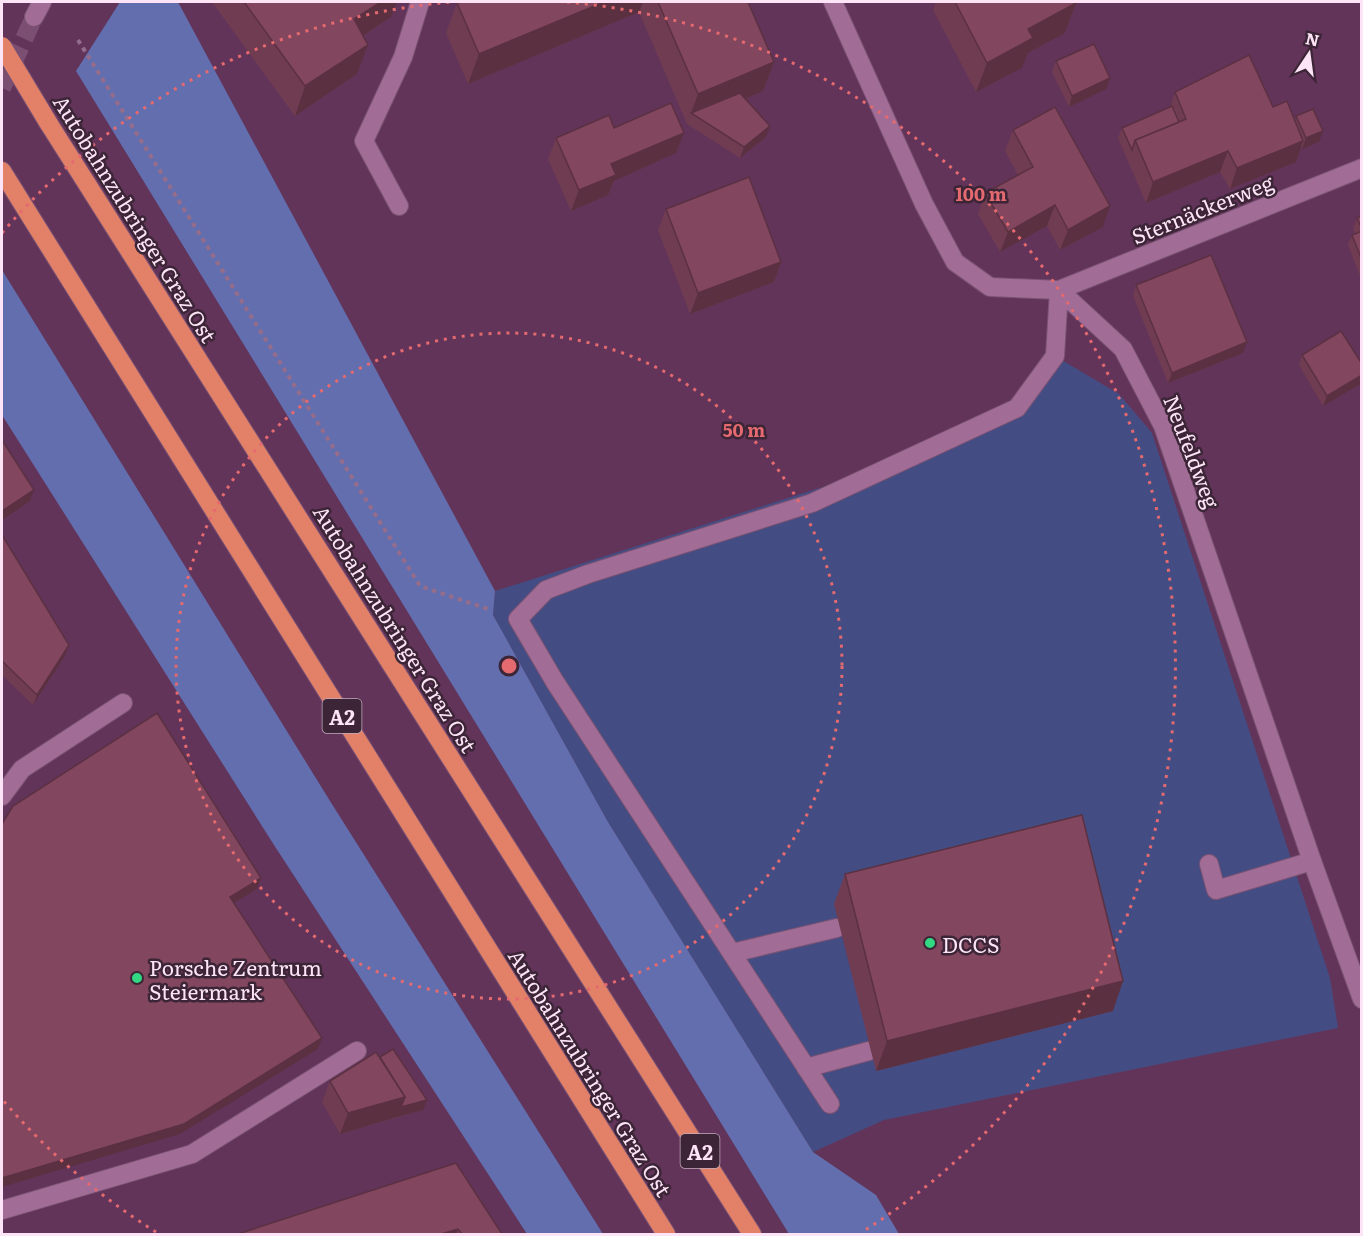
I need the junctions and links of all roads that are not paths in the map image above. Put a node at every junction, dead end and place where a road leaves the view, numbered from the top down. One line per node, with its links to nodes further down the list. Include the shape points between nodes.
1 (420, 2): 6 (street, via 403,57 364,141)
2 (833, 2): 7 (street, via 924,204 955,262 990,287)
3 (2, 46): 21 (highway, Autobahnzubringer Graz Ost / A2, bridge)
4 (1362, 168): 7 (street, Sternäckerweg)
5 (2, 171): 20 (highway, Autobahnzubringer Graz Ost / A2)
6 (399, 206)
7 (1059, 290): 10 (street, Neufeldweg, via 1123,349 1163,426); 13 (street, via 1055,356 1017,408 812,503 546,590 518,619)
8 (123, 703): 9 (street, via 22,769)
9 (2, 796)
10 (1312, 861): 11 (street, via 1216,890); 14 (street, Neufeldweg)
11 (1209, 864)
12 (837, 928): 13 (street)
13 (732, 953): 17 (street)
14 (1362, 999)
15 (357, 1051): 19 (street, via 192,1154)
16 (869, 1051): 17 (street)
17 (806, 1068): 18 (street)
18 (830, 1104)
19 (2, 1210)
20 (666, 1234)
21 (752, 1234)

